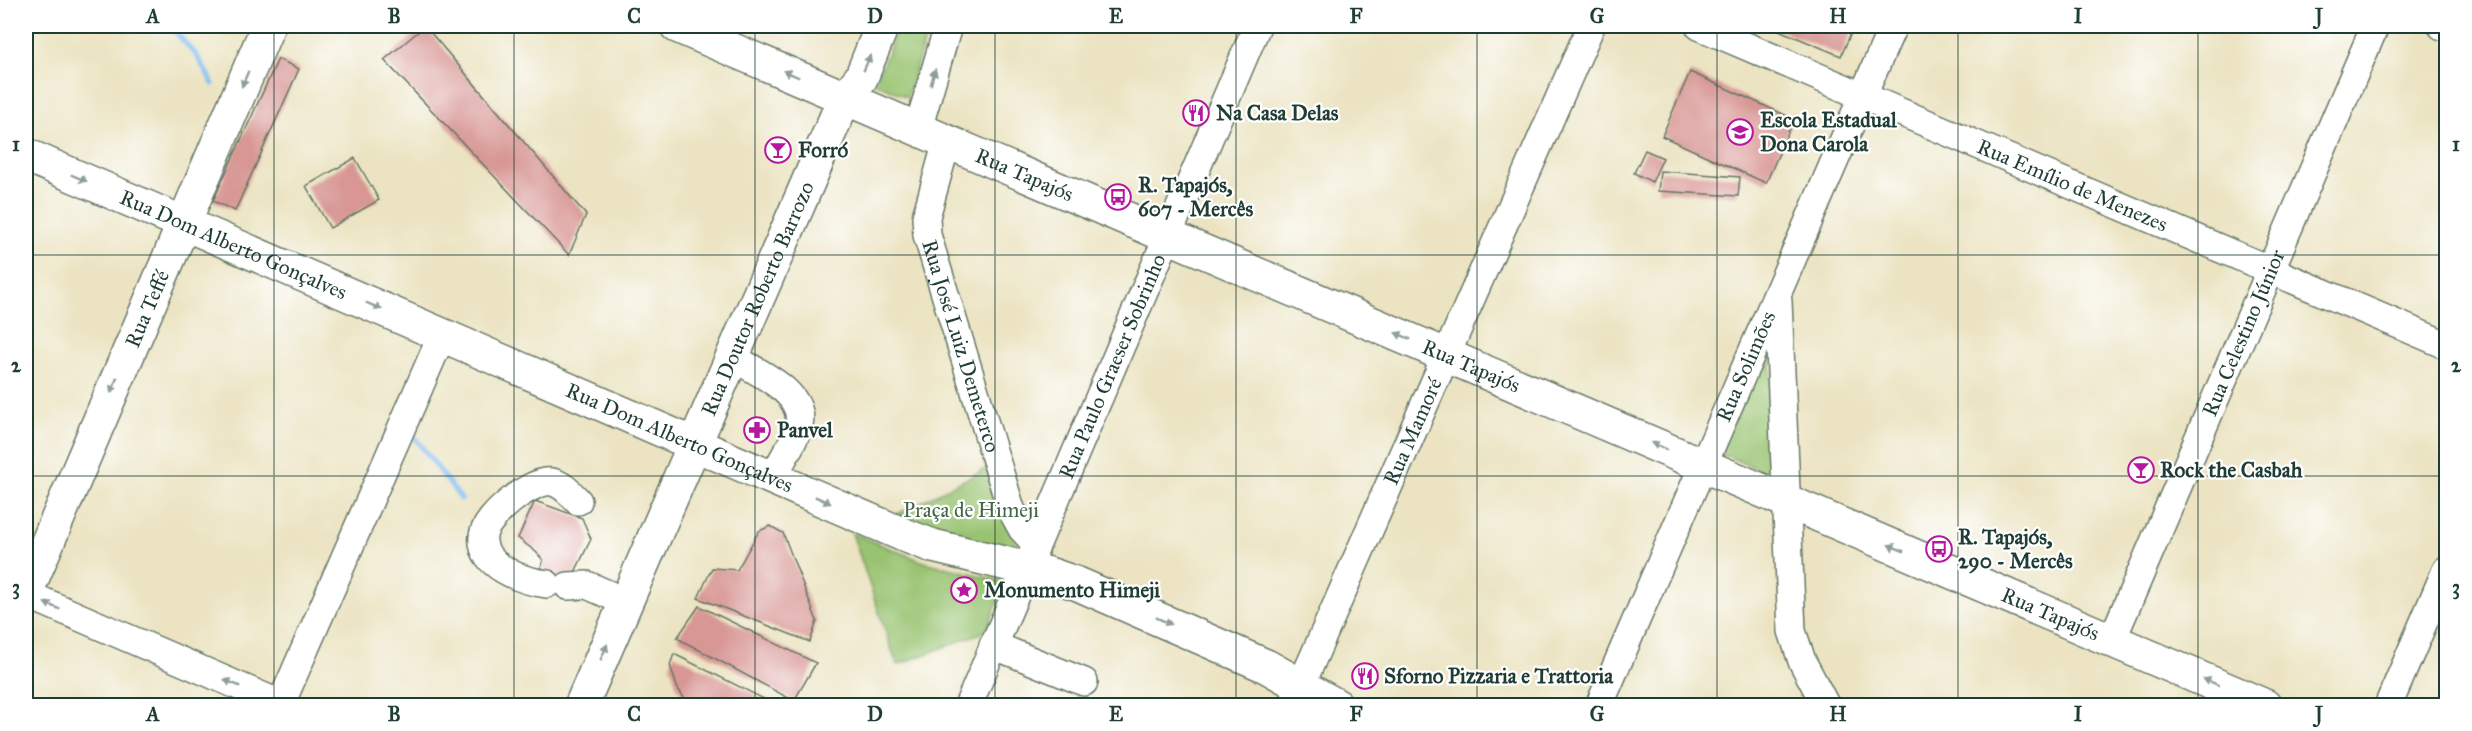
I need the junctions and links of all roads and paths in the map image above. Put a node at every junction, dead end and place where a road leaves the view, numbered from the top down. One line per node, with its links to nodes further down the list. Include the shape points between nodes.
1 (268, 26): 14 (main road, Rua Teffé, one-way to 14)
2 (677, 26): 11 (main road, Rua Tapajós, one-way to 2)
3 (882, 26): 11 (main road, Rua Doutor Roberto Barrozo, one-way to 3, via 861,78)
4 (948, 26): 12 (street, Rua José Luiz Demeterco, one-way to 4)
5 (1257, 26): 15 (street, Rua Paulo Graeser Sobrinho)
6 (1591, 26): 20 (street, Rua Mamoré)
7 (1699, 26): 10 (street, Rua Emílio de Menezes)
8 (1893, 26): 10 (street, Rua Solimões)
9 (2375, 26): 16 (street, Rua Celestino Júnior)
10 (1863, 96): 16 (street, Rua Emílio de Menezes); 17 (street, Rua Solimões)
11 (845, 98): 12 (main road, Rua Tapajós); 21 (main road, Rua Doutor Roberto Barrozo)
12 (932, 135): 15 (main road, Rua Tapajós); 27 (street, Rua José Luiz Demeterco, via 927,235 1011,509 1023,529)
13 (26, 155): 14 (main road, Rua Dom Alberto Gonçalves, one-way to 14)
14 (183, 224): 18 (main road, Rua Dom Alberto Gonçalves, one-way to 18); 29 (main road, Rua Teffé, one-way to 29)
15 (1167, 236): 20 (main road, Rua Tapajós, one-way to 15); 27 (street, Rua Paulo Graeser Sobrinho)
16 (2271, 270): 19 (street, Rua Emílio de Menezes); 31 (street, Rua Celestino Júnior)
17 (1778, 292): 23 (street, Rua Solimões); 25 (street)
18 (442, 335): 22 (main road, Rua Dom Alberto Gonçalves); 35 (street)
19 (2446, 345)
20 (1446, 355): 23 (main road, Rua Tapajós, one-way to 20); 34 (street, Rua Mamoré)
21 (732, 357): 22 (main road, Rua Doutor Roberto Barrozo); 24 (street, via 789,392 797,402 798,428)
22 (694, 444): 24 (main road, Rua Dom Alberto Gonçalves); 30 (main road, Rua Doutor Roberto Barrozo)
23 (1703, 465): 25 (main road, Rua Tapajós); 39 (street, Rua Solimões)
24 (772, 478): 27 (main road, Rua Dom Alberto Gonçalves, one-way to 27, via 933,546)
25 (1785, 500): 31 (main road, Rua Tapajós, one-way to 25); 40 (street, via 1792,631 1802,661)
26 (578, 501): 30 (street, via 560,484 550,481 522,491 489,522 483,535 484,549 492,561 521,579 563,586)
27 (1031, 557): 32 (street, Rua Paulo Graeser Sobrinho); 34 (main road, Rua Dom Alberto Gonçalves, one-way to 34, via 1049,574 1266,666)
28 (2446, 570): 42 (street)
29 (26, 593): 35 (street, one-way to 29)
30 (623, 609): 36 (main road, Rua Doutor Roberto Barrozo, one-way to 30)
31 (2112, 640): 41 (main road, Rua Tapajós, one-way to 31)
32 (993, 645): 33 (street); 37 (street, Rua Paulo Graeser Sobrinho)
33 (1084, 682)
34 (1296, 695): 38 (main road, Rua Dom Alberto Gonçalves)
35 (282, 705)
36 (581, 705)
37 (968, 705)
38 (1337, 705)
39 (1599, 705)
40 (1826, 705)
41 (2265, 705)
42 (2388, 705)

